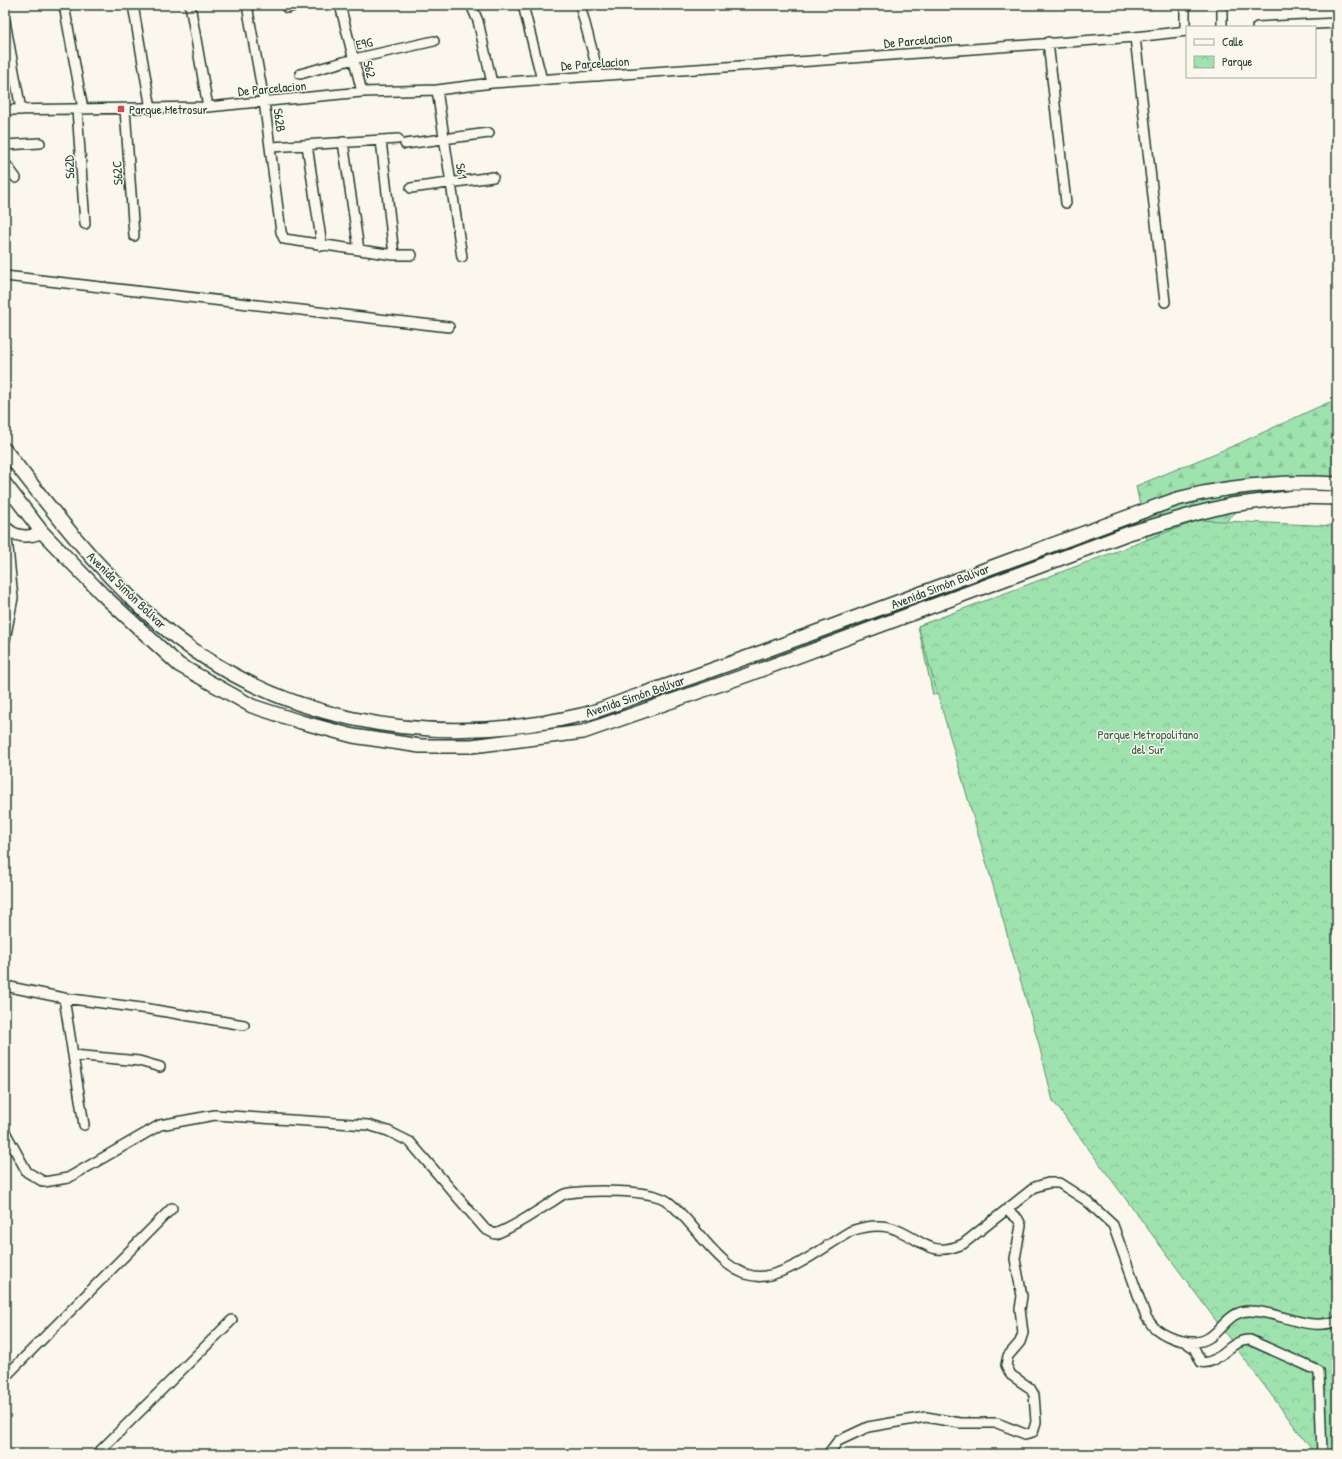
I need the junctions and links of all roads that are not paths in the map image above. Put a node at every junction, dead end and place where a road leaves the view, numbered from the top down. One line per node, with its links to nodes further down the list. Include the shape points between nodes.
1 (64, 5): 31 (street, S62D)
2 (133, 5): 32 (street)
3 (190, 5): 30 (street)
4 (247, 5): 29 (street, S62B)
5 (298, 5): 12 (street)
6 (340, 5): 22 (street, S62)
7 (471, 5): 26 (street, via 478,21)
8 (523, 5): 25 (street)
9 (580, 5): 24 (street)
10 (1185, 5): 17 (street)
11 (1222, 5): 15 (street)
12 (287, 8)
13 (5, 21): 21 (street)
14 (1337, 23): 16 (street)
15 (1222, 26)
16 (1278, 26)
17 (1186, 31): 18 (street, De Parcelacion)
18 (1134, 36): 20 (street, De Parcelacion); 58 (street)
19 (434, 41): 22 (street, E9G)
20 (1048, 42): 24 (street, De Parcelacion); 49 (street)
21 (8, 54): 34 (street)
22 (354, 59): 23 (street, E9G); 28 (street, S62)
23 (300, 74)
24 (599, 76): 25 (street, De Parcelacion)
25 (542, 80): 26 (street, De Parcelacion)
26 (492, 83): 27 (street, De Parcelacion)
27 (437, 90): 28 (street, De Parcelacion); 37 (street, S61)
28 (362, 92): 29 (street, De Parcelacion)
29 (264, 101): 30 (street, De Parcelacion); 43 (street, S62B)
30 (208, 107): 32 (street, De Parcelacion)
31 (80, 109): 34 (street, De Parcelacion); 35 (street, De Parcelacion); 50 (street, S62D)
32 (151, 109): 35 (street, De Parcelacion)
33 (5, 110): 34 (street, De Parcelacion)
34 (21, 110)
35 (126, 110): 51 (street, S62C)
36 (489, 133): 37 (street)
37 (444, 139): 38 (street, via 402,142); 47 (street, S61)
38 (381, 140): 39 (street); 55 (street)
39 (343, 142): 42 (street); 53 (street)
40 (40, 143): 41 (street)
41 (5, 145)
42 (307, 145): 43 (street); 52 (street)
43 (271, 147): 52 (street, S62B, via 284,239)
44 (5, 163): 46 (street)
45 (493, 177): 47 (street)
46 (16, 178)
47 (451, 183): 48 (street); 56 (street, S61)
48 (411, 188)
49 (1066, 204)
50 (85, 224)
51 (134, 236)
52 (322, 246): 53 (street)
53 (359, 250): 55 (street)
54 (412, 255): 55 (street)
55 (394, 256)
56 (462, 256)
57 (5, 276): 59 (street)
58 (1165, 302)
59 (449, 327)
60 (5, 450): 66 (highway, Avenida Simón Bolívar, via 71,536 148,614 195,651 258,687 329,714 422,729 465,730 540,723 584,714)
61 (5, 484): 65 (highway, Avenida Simón Bolívar)
62 (1337, 484): 66 (highway, Avenida Simón Bolívar, via 1266,484 1200,493 1177,499)
63 (1337, 498): 67 (highway, Avenida Simón Bolívar, via 1294,497 1263,500 1198,512 1129,533)
64 (6, 527): 65 (main road, via 15,534 24,536); 68 (street, via 13,598)
65 (42, 532): 67 (highway, Avenida Simón Bolívar, via 102,594 179,664 252,706 301,722 386,742 420,746 472,746 583,732)
66 (853, 619): 67 (highway)
67 (858, 633)
68 (5, 640)
69 (5, 986): 70 (street)
70 (64, 998): 71 (street); 72 (street)
71 (244, 1025)
72 (73, 1055): 73 (street, via 139,1061); 74 (street)
73 (160, 1067)
74 (84, 1125)
75 (5, 1132): 77 (street, via 28,1172 44,1182 68,1178 160,1125 215,1115 368,1125 410,1142 485,1230 495,1234 508,1230 566,1193 617,1191 646,1194 668,1201 719,1256 752,1276 781,1272 845,1234 864,1227 889,1227 940,1250 951,1249 962,1244)
76 (172, 1208): 81 (street)
77 (1007, 1210): 80 (street, via 1035,1187 1048,1183 1060,1183 1087,1201 1113,1225 1146,1317 1154,1328 1168,1337); 82 (street, via 1021,1225 1015,1259 1022,1296 1020,1309 1023,1333 1020,1342 1008,1356 1006,1365 1011,1375 1030,1388 1034,1396 1036,1422 1033,1432 1025,1434 997,1423 960,1423 926,1417 868,1427 838,1441)
78 (232, 1320): 83 (street)
79 (1337, 1322): 80 (street, via 1314,1325 1249,1310 1226,1320 1208,1339 1201,1342)
80 (1184, 1341): 85 (street, via 1194,1348 1201,1362 1211,1362 1235,1343 1250,1340 1316,1368 1321,1375)
81 (5, 1377)
82 (830, 1452): 84 (street)
83 (97, 1454)
84 (822, 1454)
85 (1322, 1454)

